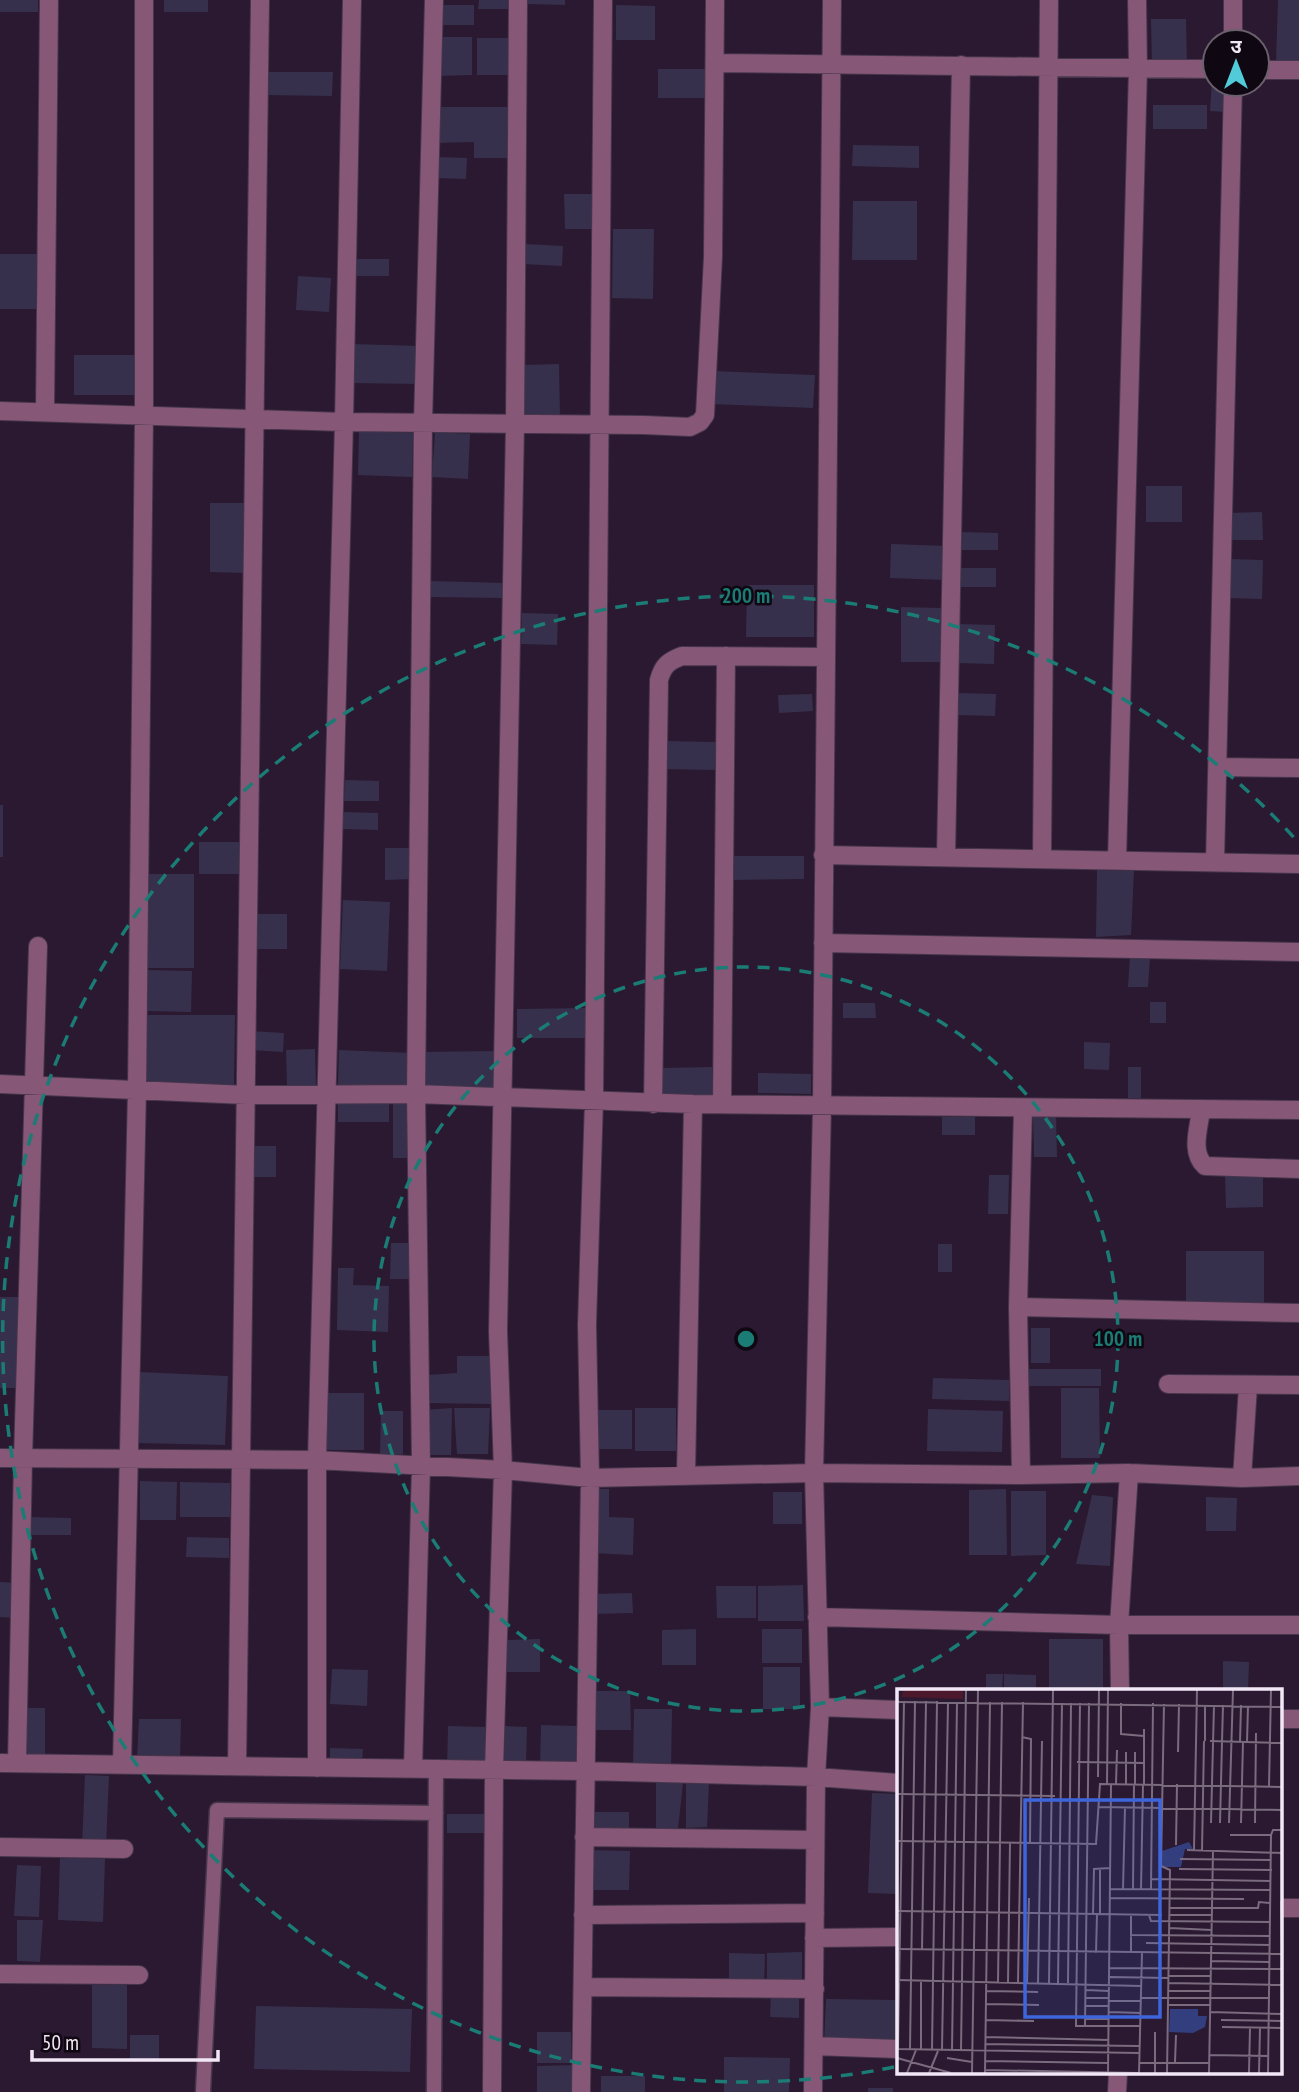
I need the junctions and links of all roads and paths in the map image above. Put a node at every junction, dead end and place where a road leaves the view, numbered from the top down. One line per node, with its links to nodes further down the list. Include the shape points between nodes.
1 (49, 0): 24 (street)
2 (144, 0): 25 (street)
3 (260, 0): 26 (street)
4 (352, 0): 27 (street)
5 (434, 0): 28 (street)
6 (518, 0): 29 (street)
7 (603, 0): 30 (street)
8 (715, 0): 14 (street)
9 (832, 0): 15 (street)
10 (1049, 0): 17 (street)
11 (1137, 0): 18 (street)
12 (1233, 0): 13 (street)
13 (1233, 28)
14 (716, 63): 15 (street); 30 (street, via 705,415 690,427)
15 (831, 64): 16 (street); 32 (street)
16 (961, 65): 17 (street); 36 (street)
17 (1048, 67): 18 (street); 37 (street)
18 (1138, 68): 19 (street); 38 (street)
19 (1201, 69)
20 (1271, 70): 21 (street)
21 (1299, 70)
22 (1233, 98): 33 (street)
23 (0, 411): 24 (street)
24 (45, 411): 25 (street)
25 (144, 414): 26 (street); 46 (street)
26 (255, 418): 27 (street); 49 (street)
27 (344, 422): 28 (street); 47 (street)
28 (423, 423): 29 (street); 48 (street)
29 (515, 425): 30 (street); 50 (street)
30 (600, 425): 51 (street)
31 (726, 656): 32 (street); 52 (street, via 682,656 662,668 659,680); 54 (street)
32 (825, 657): 35 (street)
33 (1218, 767): 34 (street); 39 (street)
34 (1299, 768)
35 (823, 855): 36 (street); 41 (street)
36 (946, 857): 37 (street)
37 (1042, 858): 38 (street)
38 (1117, 860): 39 (street)
39 (1216, 862): 40 (street)
40 (1299, 864)
41 (823, 943): 43 (street); 55 (street)
42 (38, 946): 45 (street)
43 (1299, 952)
44 (0, 1084): 45 (street)
45 (35, 1084): 46 (street); 66 (street)
46 (137, 1090): 49 (street); 67 (street)
47 (328, 1093): 48 (street); 49 (street); 69 (street)
48 (416, 1094): 50 (street); 70 (street)
49 (246, 1095): 68 (street)
50 (503, 1097): 51 (street); 71 (street, via 498,1331)
51 (594, 1100): 52 (street); 77 (street, via 587,1325)
52 (653, 1104): 53 (street)
53 (693, 1104): 54 (street); 74 (street)
54 (722, 1104): 55 (street)
55 (822, 1106): 56 (street); 72 (street)
56 (1023, 1108): 57 (street); 60 (street)
57 (1201, 1110): 58 (street); 59 (street, via 1196,1151 1205,1166)
58 (1299, 1110)
59 (1299, 1169)
60 (1018, 1307): 61 (street); 75 (street)
61 (1299, 1313)
62 (1168, 1384): 64 (street)
63 (1299, 1385): 64 (street)
64 (1248, 1386): 78 (street)
65 (0, 1458): 66 (street)
66 (23, 1459): 67 (street); 85 (street)
67 (129, 1459): 68 (street); 86 (street)
68 (241, 1460): 69 (street); 87 (street)
69 (317, 1460): 70 (street); 88 (street)
70 (421, 1465): 71 (street); 89 (street)
71 (503, 1470): 77 (street); 91 (street)
72 (814, 1473): 74 (street); 75 (street); 79 (street)
73 (1129, 1473): 75 (street); 78 (street); 80 (street)
74 (687, 1475): 77 (street)
75 (1021, 1475)
76 (1299, 1476): 78 (street)
77 (590, 1478): 92 (street)
78 (1242, 1478)
79 (817, 1617): 80 (street); 83 (street)
80 (1119, 1625): 81 (street); 82 (street)
81 (1299, 1625)
82 (1120, 1689)
83 (820, 1707): 84 (street); 93 (street)
84 (897, 1710)
85 (9, 1763): 86 (street)
86 (122, 1765): 87 (street)
87 (237, 1766): 88 (street)
88 (317, 1768): 89 (street)
89 (413, 1769): 90 (street)
90 (436, 1769): 91 (street); 95 (lane)
91 (494, 1770): 92 (street); 113 (street)
92 (585, 1771): 93 (street); 96 (street)
93 (816, 1777): 94 (street); 97 (street)
94 (897, 1783)
95 (436, 1813): 111 (lane, via 217,1810); 112 (lane)
96 (584, 1837): 97 (street); 101 (street)
97 (815, 1840): 100 (street)
98 (0, 1847): 99 (street)
99 (124, 1849)
100 (815, 1913): 101 (street); 103 (street)
101 (583, 1914): 106 (street)
102 (897, 1937): 103 (street)
103 (814, 1938): 107 (street)
104 (0, 1974): 105 (street)
105 (139, 1975)
106 (583, 1987): 107 (street); 114 (street)
107 (815, 1989): 108 (street)
108 (814, 2046): 109 (street); 115 (street)
109 (897, 2049)
110 (1118, 2074): 116 (street)
111 (203, 2092)
112 (434, 2092)
113 (492, 2092)
114 (581, 2092)
115 (813, 2092)
116 (1117, 2092)

